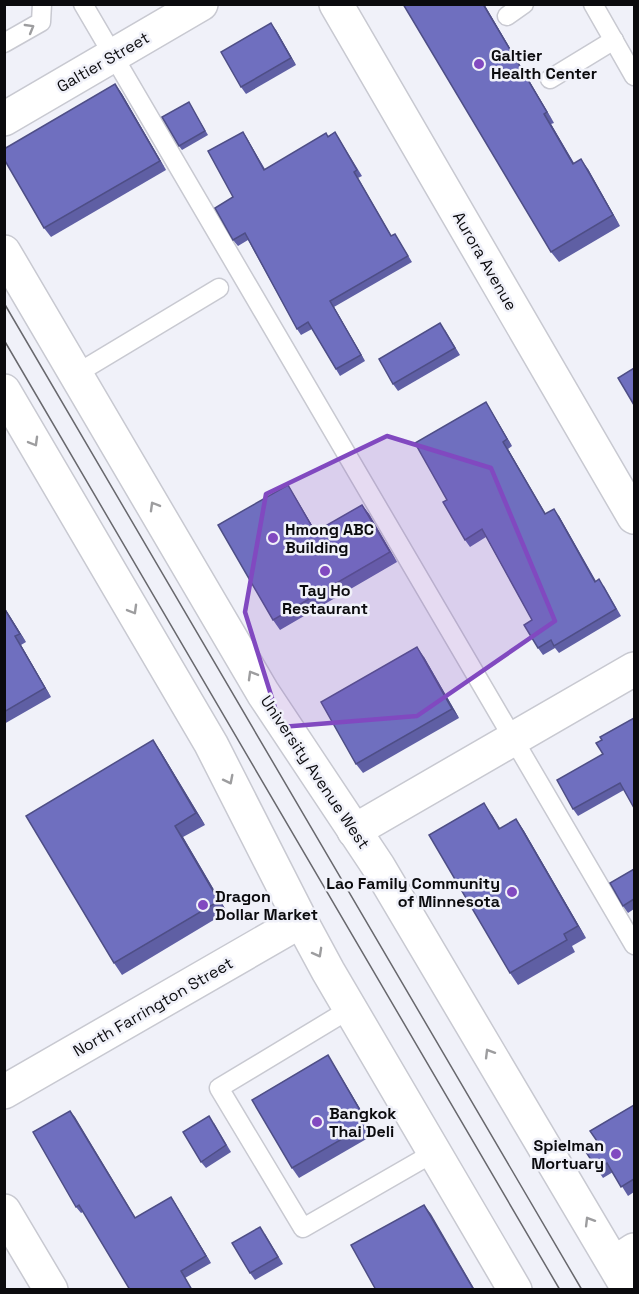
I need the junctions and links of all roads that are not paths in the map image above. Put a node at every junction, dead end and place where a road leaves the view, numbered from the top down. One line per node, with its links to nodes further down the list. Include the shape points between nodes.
1 (42, 4): 9 (lane, one-way to 1, via 41,22)
2 (83, 4): 10 (lane)
3 (201, 4): 10 (main road, Galtier Street)
4 (336, 4): 18 (main road, Aurora Avenue)
5 (524, 4): 7 (lane)
6 (593, 4): 8 (lane)
7 (507, 16)
8 (614, 40): 11 (lane); 12 (lane)
9 (4, 43)
10 (113, 55): 13 (main road, Galtier Street); 20 (lane)
11 (634, 76)
12 (550, 79)
13 (4, 119)
14 (4, 252): 16 (main road, University Avenue West)
15 (219, 288): 16 (lane)
16 (76, 374): 21 (main road, University Avenue West, one-way to 16, via 263,693)
17 (4, 391): 22 (main road, one-way to 22, via 211,744)
18 (634, 517)
19 (634, 669): 20 (main road)
20 (514, 739): 21 (main road); 23 (lane)
21 (354, 831): 28 (main road, University Avenue West, one-way to 21)
22 (301, 921): 24 (main road, one-way to 24); 25 (main road, North Farrington Street)
23 (634, 945)
24 (350, 1009): 26 (main road); 26 (lane, via 219,1088 303,1228)
25 (4, 1092)
26 (435, 1152): 30 (main road)
27 (4, 1210): 29 (main road)
28 (626, 1268)
29 (51, 1290)
30 (515, 1290)

